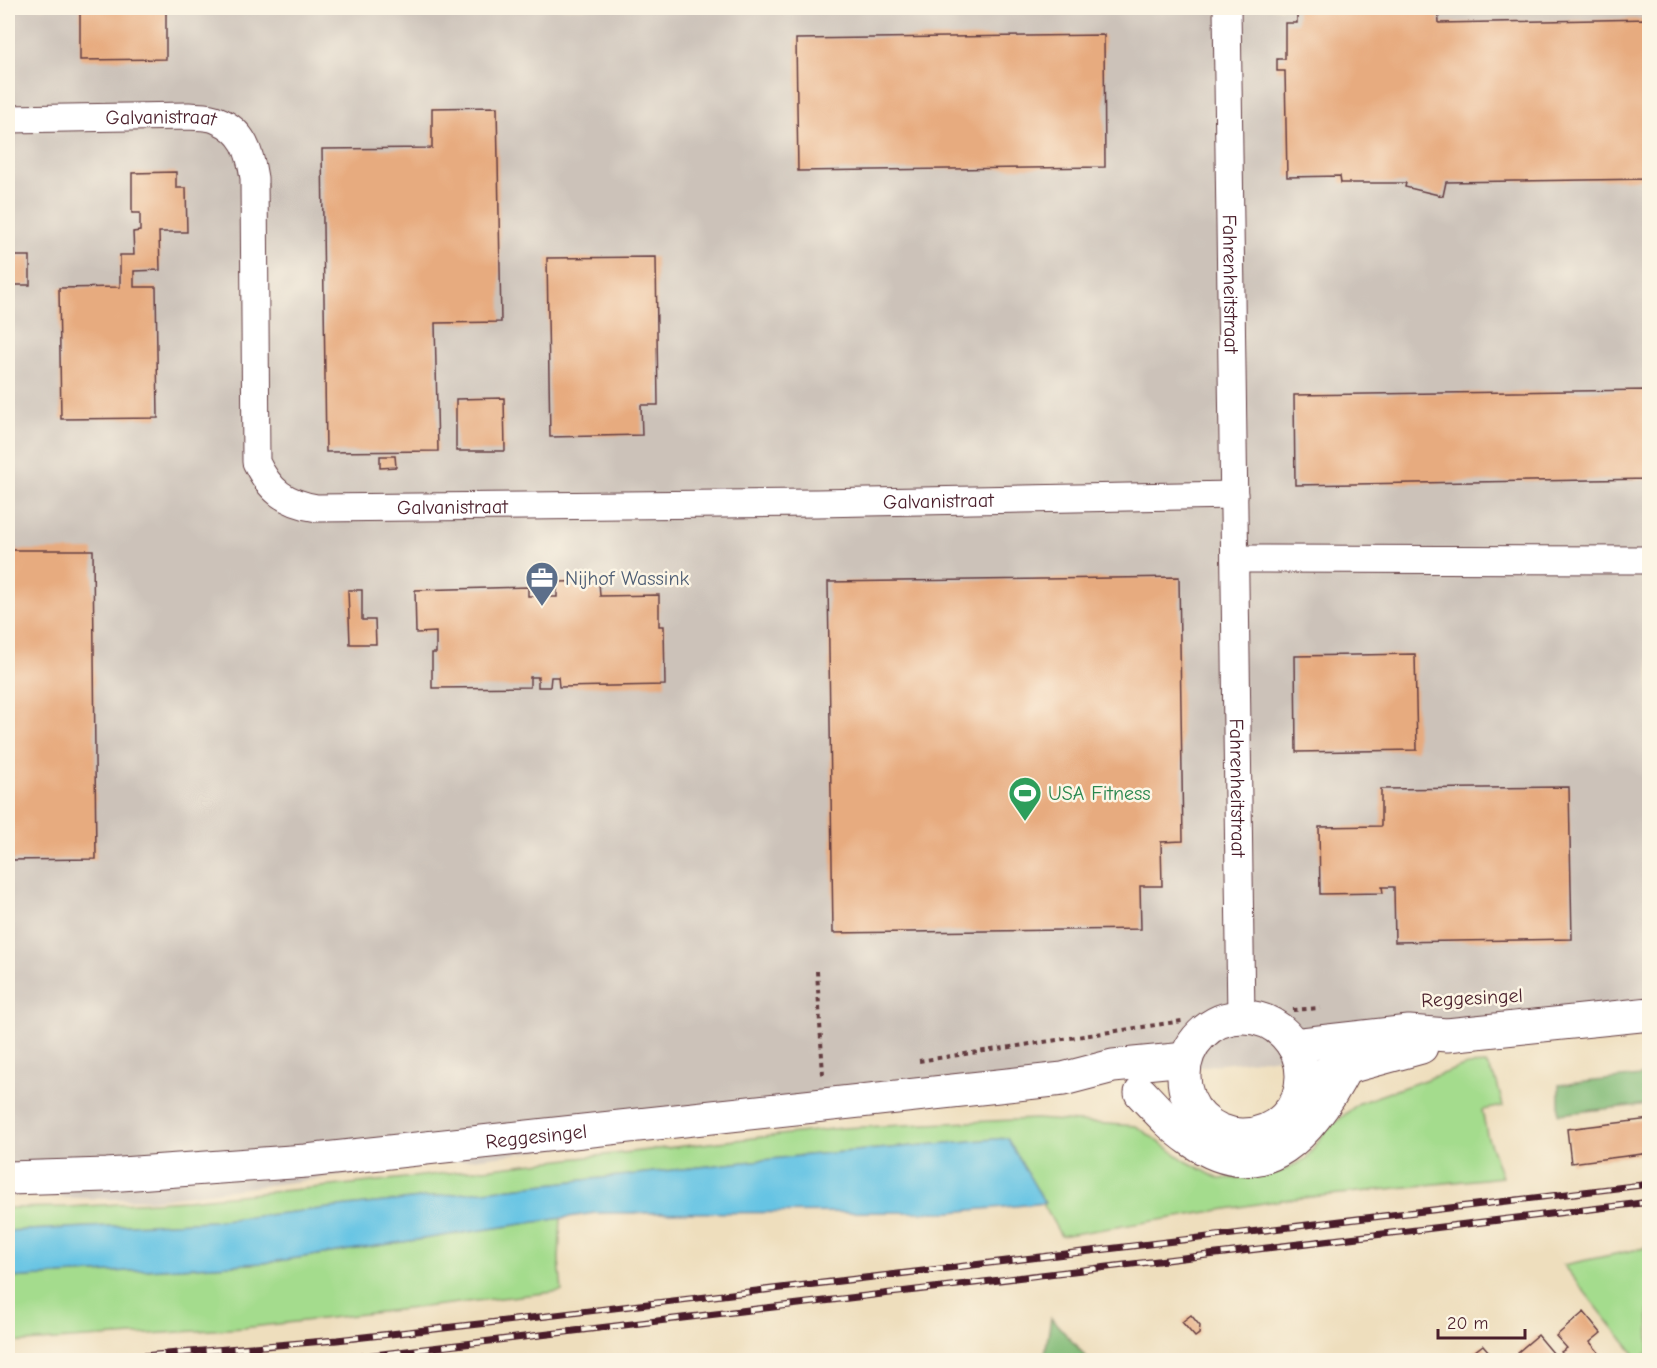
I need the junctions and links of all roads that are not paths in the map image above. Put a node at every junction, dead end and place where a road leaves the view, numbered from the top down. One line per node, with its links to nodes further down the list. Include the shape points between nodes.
1 (1227, 8): 3 (street, Fahrenheitstraat)
2 (8, 119): 3 (street, Galvanistraat, via 188,116 216,119 235,130 250,151 254,178 256,462 275,492 298,505 317,508 817,503)
3 (1234, 495): 4 (street, Fahrenheitstraat)
4 (1235, 559): 5 (street); 7 (street, Fahrenheitstraat)
5 (1650, 560)
6 (1650, 1014): 8 (main road, Reggesingel)
7 (1241, 1017): 9 (main road, via 1271,1024); 10 (main road, via 1217,1023 1198,1038)
8 (1447, 1035): 9 (main road, Reggesingel, via 1409,1032); 11 (main road, Reggesingel, via 1416,1049)
9 (1293, 1045): 13 (main road, via 1301,1063)
10 (1186, 1059): 12 (main road, Reggesingel, via 1113,1066); 15 (main road)
11 (1346, 1067): 13 (main road, Reggesingel); 14 (main road, via 1328,1101 1298,1138 1278,1153 1249,1160 1222,1156 1192,1141)
12 (1063, 1079): 14 (main road, Reggesingel); 16 (main road, Reggesingel, via 306,1161)
13 (1302, 1081): 15 (main road, via 1297,1100 1286,1117 1270,1129 1250,1135 1230,1134 1212,1126 1197,1113)
14 (1141, 1093): 15 (main road, Reggesingel)
15 (1187, 1096)
16 (8, 1178)

